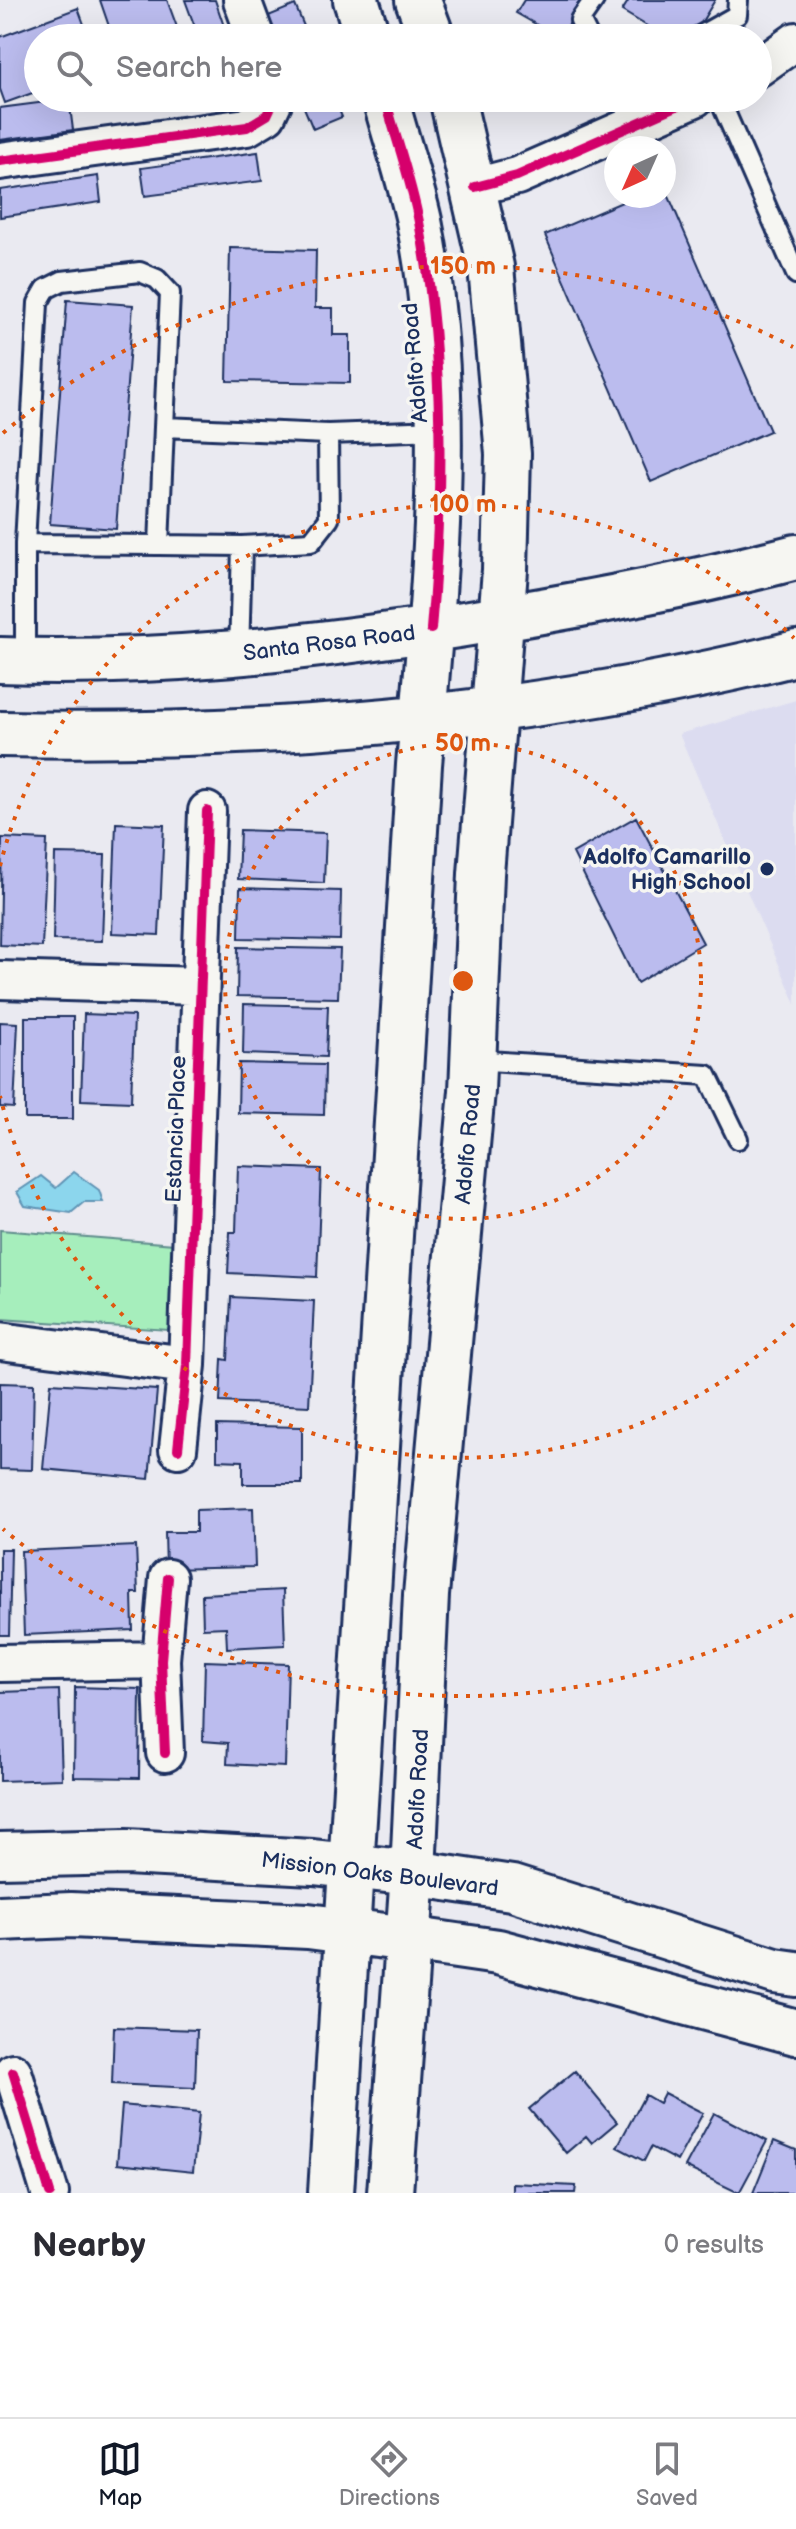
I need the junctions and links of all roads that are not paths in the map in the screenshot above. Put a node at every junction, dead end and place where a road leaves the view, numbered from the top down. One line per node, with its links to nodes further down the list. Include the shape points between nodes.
1 (242, 0): 6 (street)
2 (356, 0): 7 (main road)
3 (418, 0): 8 (main road)
4 (594, 0): 9 (lane)
5 (738, 0): 10 (lane, via 737,15)
6 (251, 24)
7 (364, 24)
8 (427, 24)
9 (582, 24)
10 (721, 24)
11 (796, 41): 12 (street)
12 (772, 58)
13 (268, 112): 18 (street, via 247,127)
14 (389, 112): 22 (main road, Adolfo Road, via 419,220)
15 (456, 112): 19 (main road, Adolfo Road)
16 (626, 112): 19 (street, via 517,176)
17 (725, 112): 20 (lane)
18 (0, 161)
19 (475, 187): 28 (main road, Adolfo Road, via 491,267 508,454)
20 (796, 274)
21 (164, 427): 23 (lane); 24 (lane, via 170,293 157,279 140,272 62,281 46,289 38,303); 25 (lane)
22 (439, 430): 23 (lane); 29 (main road, Adolfo Road)
23 (328, 434): 26 (lane, via 329,519 311,542)
24 (25, 544): 25 (lane); 32 (lane)
25 (159, 545): 26 (lane)
26 (242, 546): 31 (lane)
27 (796, 557): 28 (main road, Santa Rosa Road)
28 (503, 617): 29 (main road, Santa Rosa Road); 33 (main road, Adolfo Road)
29 (431, 629): 31 (main road, Santa Rosa Road); 34 (main road, Adolfo Road)
30 (796, 653): 33 (main road, via 637,688)
31 (239, 654): 32 (main road, Santa Rosa Road, via 92,663)
32 (12, 660)
33 (495, 709): 34 (main road); 39 (main road, Adolfo Road)
34 (423, 717): 35 (main road, via 124,736); 49 (main road, Adolfo Road)
35 (0, 734)
36 (207, 811): 38 (street, Estancia Place)
37 (0, 980): 38 (street)
38 (199, 986): 42 (street, Estancia Place)
39 (473, 1060): 40 (lane, via 707,1075); 50 (main road, Adolfo Road, via 426,1595)
40 (738, 1139)
41 (0, 1341): 42 (street)
42 (187, 1365): 43 (street, Estancia Place)
43 (178, 1449)
44 (168, 1578): 45 (street)
45 (161, 1660): 46 (street); 47 (street)
46 (0, 1663)
47 (165, 1753)
48 (0, 1855): 49 (main road, Mission Oaks Boulevard, via 126,1852)
49 (354, 1866): 50 (main road, Mission Oaks Boulevard); 52 (main road, Adolfo Road)
50 (413, 1873): 53 (main road, Adolfo Road); 54 (main road, Mission Oaks Boulevard, via 512,1888)
51 (0, 1918): 52 (main road, via 71,1915)
52 (350, 1932): 53 (main road); 58 (main road, Adolfo Road)
53 (408, 1939): 55 (main road, via 498,1952); 59 (main road, Adolfo Road)
54 (796, 1974)
55 (796, 2032)
56 (13, 2072): 57 (street)
57 (50, 2193)
58 (331, 2193)
59 (390, 2193)

